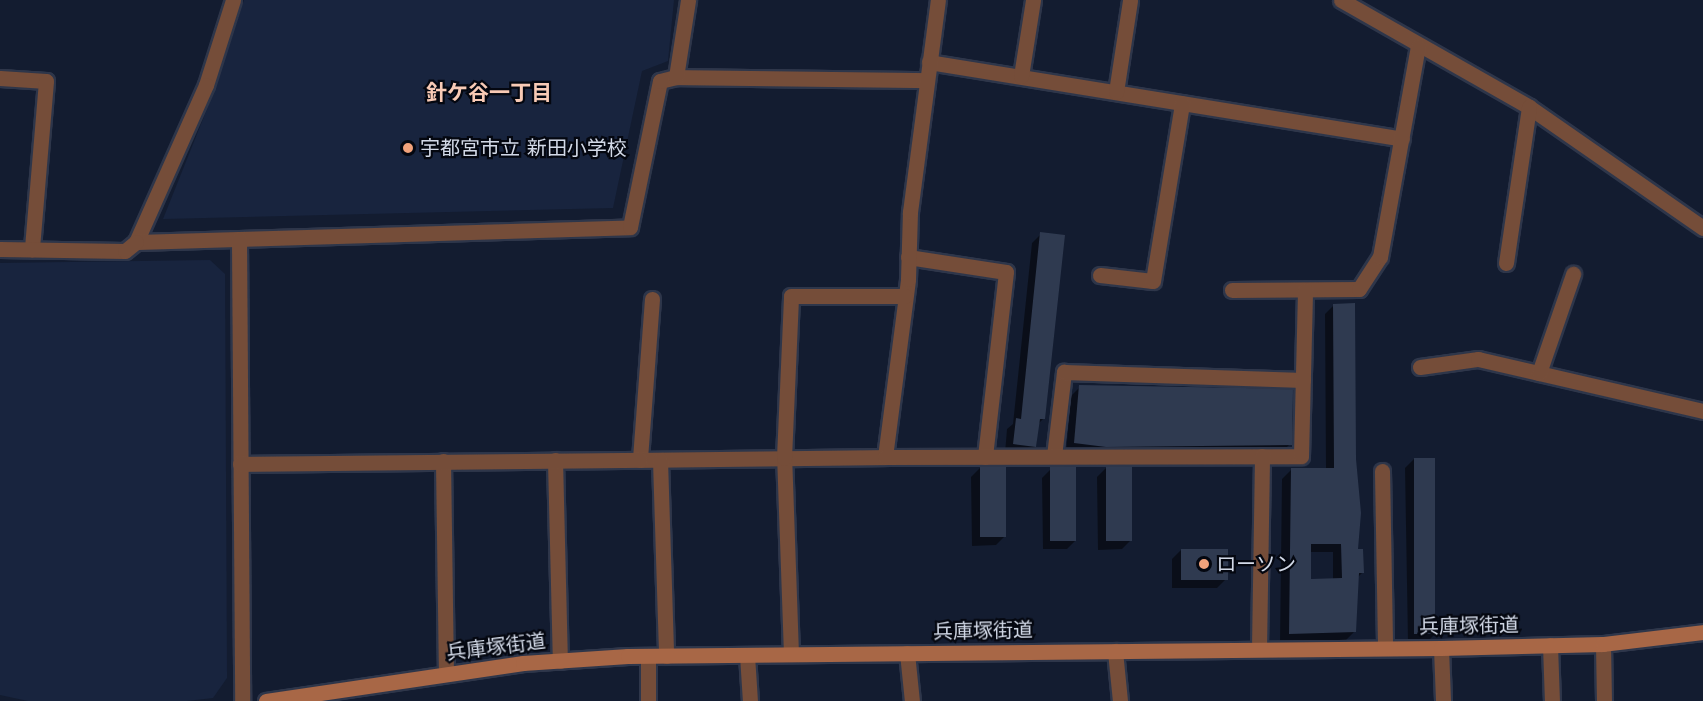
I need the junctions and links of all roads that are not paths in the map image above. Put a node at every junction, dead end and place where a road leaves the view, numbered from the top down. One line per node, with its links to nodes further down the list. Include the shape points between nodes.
1 (233, 0): 19 (street, via 206,85)
2 (688, 0): 10 (street)
3 (938, 0): 8 (street)
4 (1034, 0): 9 (street)
5 (1130, 0): 13 (street)
6 (1341, 0): 7 (street)
7 (1418, 46): 15 (street); 16 (street)
8 (929, 62): 9 (street); 12 (street)
9 (1021, 76): 13 (street)
10 (676, 77): 12 (street); 18 (street, via 660,81 630,227)
11 (0, 78): 21 (street, via 46,81)
12 (927, 80): 22 (street)
13 (1116, 93): 14 (street)
14 (1182, 103): 16 (street); 25 (street, via 1153,281)
15 (1529, 107): 17 (street); 23 (street)
16 (1402, 139): 27 (street, via 1380,257 1359,289)
17 (1703, 228)
18 (239, 239): 19 (street); 43 (street)
19 (136, 242): 21 (street, via 125,251)
20 (0, 249): 21 (street)
21 (32, 249)
22 (909, 257): 28 (street); 37 (street, via 1006,272)
23 (1506, 263)
24 (1573, 274): 31 (street)
25 (1100, 275)
26 (1232, 290): 27 (street)
27 (1305, 290): 32 (street)
28 (905, 296): 36 (street); 38 (street, via 791,296)
29 (652, 299): 41 (street)
30 (1420, 367): 31 (street, via 1478,359)
31 (1539, 373): 33 (street)
32 (1303, 380): 34 (street, via 1064,372); 35 (street, via 1301,456)
33 (1703, 411)
34 (1054, 456): 35 (street); 37 (street)
35 (1262, 456): 50 (street)
36 (885, 457): 37 (street); 38 (street)
37 (985, 457)
38 (784, 458): 39 (street); 53 (street)
39 (660, 459): 41 (street); 56 (street)
40 (555, 460): 41 (street); 42 (street); 57 (street)
41 (640, 460)
42 (443, 461): 43 (street); 58 (street)
43 (240, 464): 59 (street)
44 (1382, 471): 48 (street)
45 (1703, 632): 46 (street, 兵庫塚街道)
46 (1603, 644): 47 (street, 兵庫塚街道); 67 (street)
47 (1550, 645): 49 (street, 兵庫塚街道); 66 (street)
48 (1385, 648): 49 (street, 兵庫塚街道); 50 (street, 兵庫塚街道)
49 (1441, 648): 65 (street)
50 (1259, 650): 51 (street, 兵庫塚街道)
51 (1115, 651): 52 (street, 兵庫塚街道); 64 (street)
52 (907, 653): 53 (street, 兵庫塚街道); 63 (street)
53 (791, 654): 54 (street, 兵庫塚街道)
54 (747, 655): 56 (street, 兵庫塚街道); 62 (street)
55 (648, 656): 56 (street, 兵庫塚街道); 57 (street, 兵庫塚街道); 61 (street)
56 (666, 656)
57 (560, 661): 58 (street, 兵庫塚街道)
58 (446, 674): 60 (street, 兵庫塚街道)
59 (242, 701)
60 (266, 701)
61 (648, 701)
62 (750, 701)
63 (912, 701)
64 (1120, 701)
65 (1443, 701)
66 (1552, 701)
67 (1604, 701)

